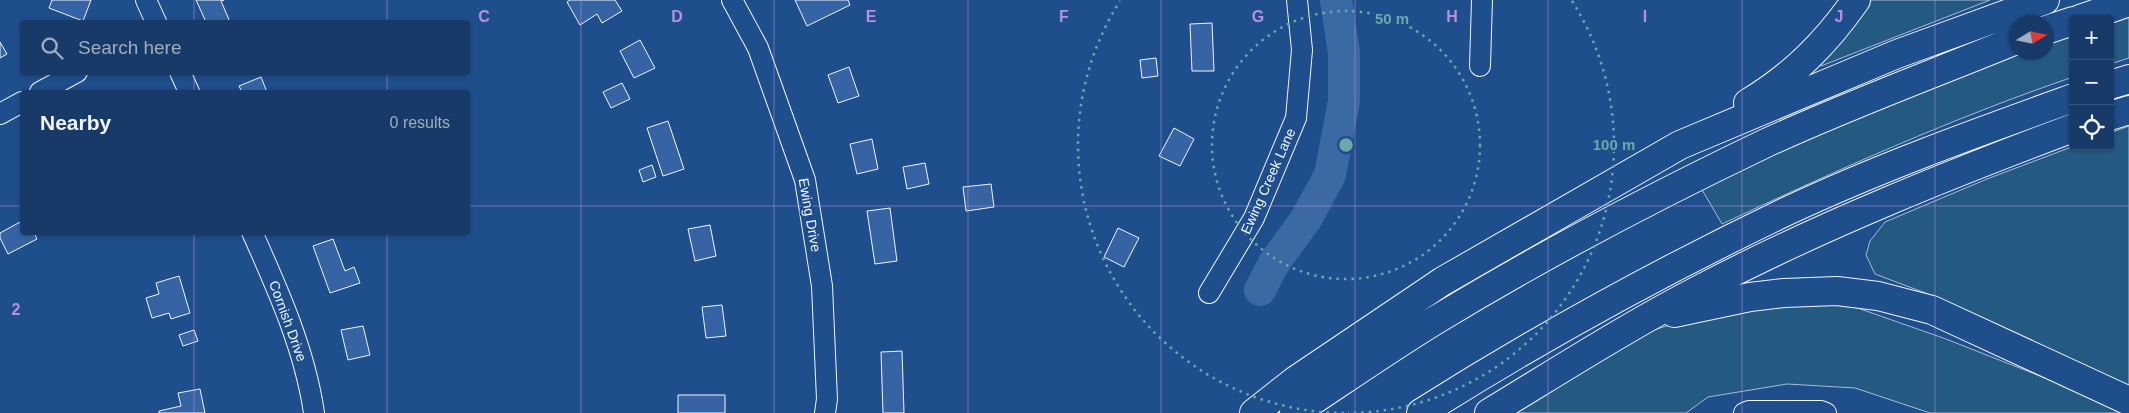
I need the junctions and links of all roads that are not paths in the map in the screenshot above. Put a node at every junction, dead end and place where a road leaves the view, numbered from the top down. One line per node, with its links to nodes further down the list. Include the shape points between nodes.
1 (146, 0): 9 (street)
2 (732, 0): 32 (street, Ewing Drive, via 758,48 805,180 822,286)
3 (1297, 0): 28 (street, Ewing Creek Lane, via 1302,50 1296,118 1254,218)
4 (1482, 0): 13 (street)
5 (1856, 0): 26 (highway, via 1817,50 1772,89)
6 (2045, 0): 26 (highway, via 1897,54)
7 (2129, 2): 8 (highway)
8 (2092, 15)
9 (155, 20)
10 (2069, 22): 11 (highway)
11 (2054, 27)
12 (2009, 43): 34 (highway, via 1849,107 1664,194 1555,251 1434,321)
13 (1480, 66)
14 (71, 75): 18 (street)
15 (181, 75): 19 (street)
16 (2129, 79): 17 (highway)
17 (2114, 84)
18 (44, 90)
19 (188, 90)
20 (2069, 99): 35 (highway, via 1944,144 1787,212 1676,265)
21 (20, 103): 23 (street)
22 (2129, 110): 24 (highway)
23 (0, 114)
24 (2114, 115)
25 (2069, 130): 29 (highway, via 1835,224 1704,287)
26 (1680, 145): 33 (highway, via 1443,281 1296,380)
27 (253, 235): 31 (street, Cornish Drive, via 278,290 303,362)
28 (1209, 293)
29 (1646, 319): 30 (highway, via 1784,293 1838,291 1878,296 1932,310); 36 (highway)
30 (2129, 401)
31 (314, 413)
32 (825, 413)
33 (1254, 413)
34 (1294, 413)
35 (1421, 413)
36 (1489, 413)
37 (1744, 413): 38 (street)
38 (1826, 413)

